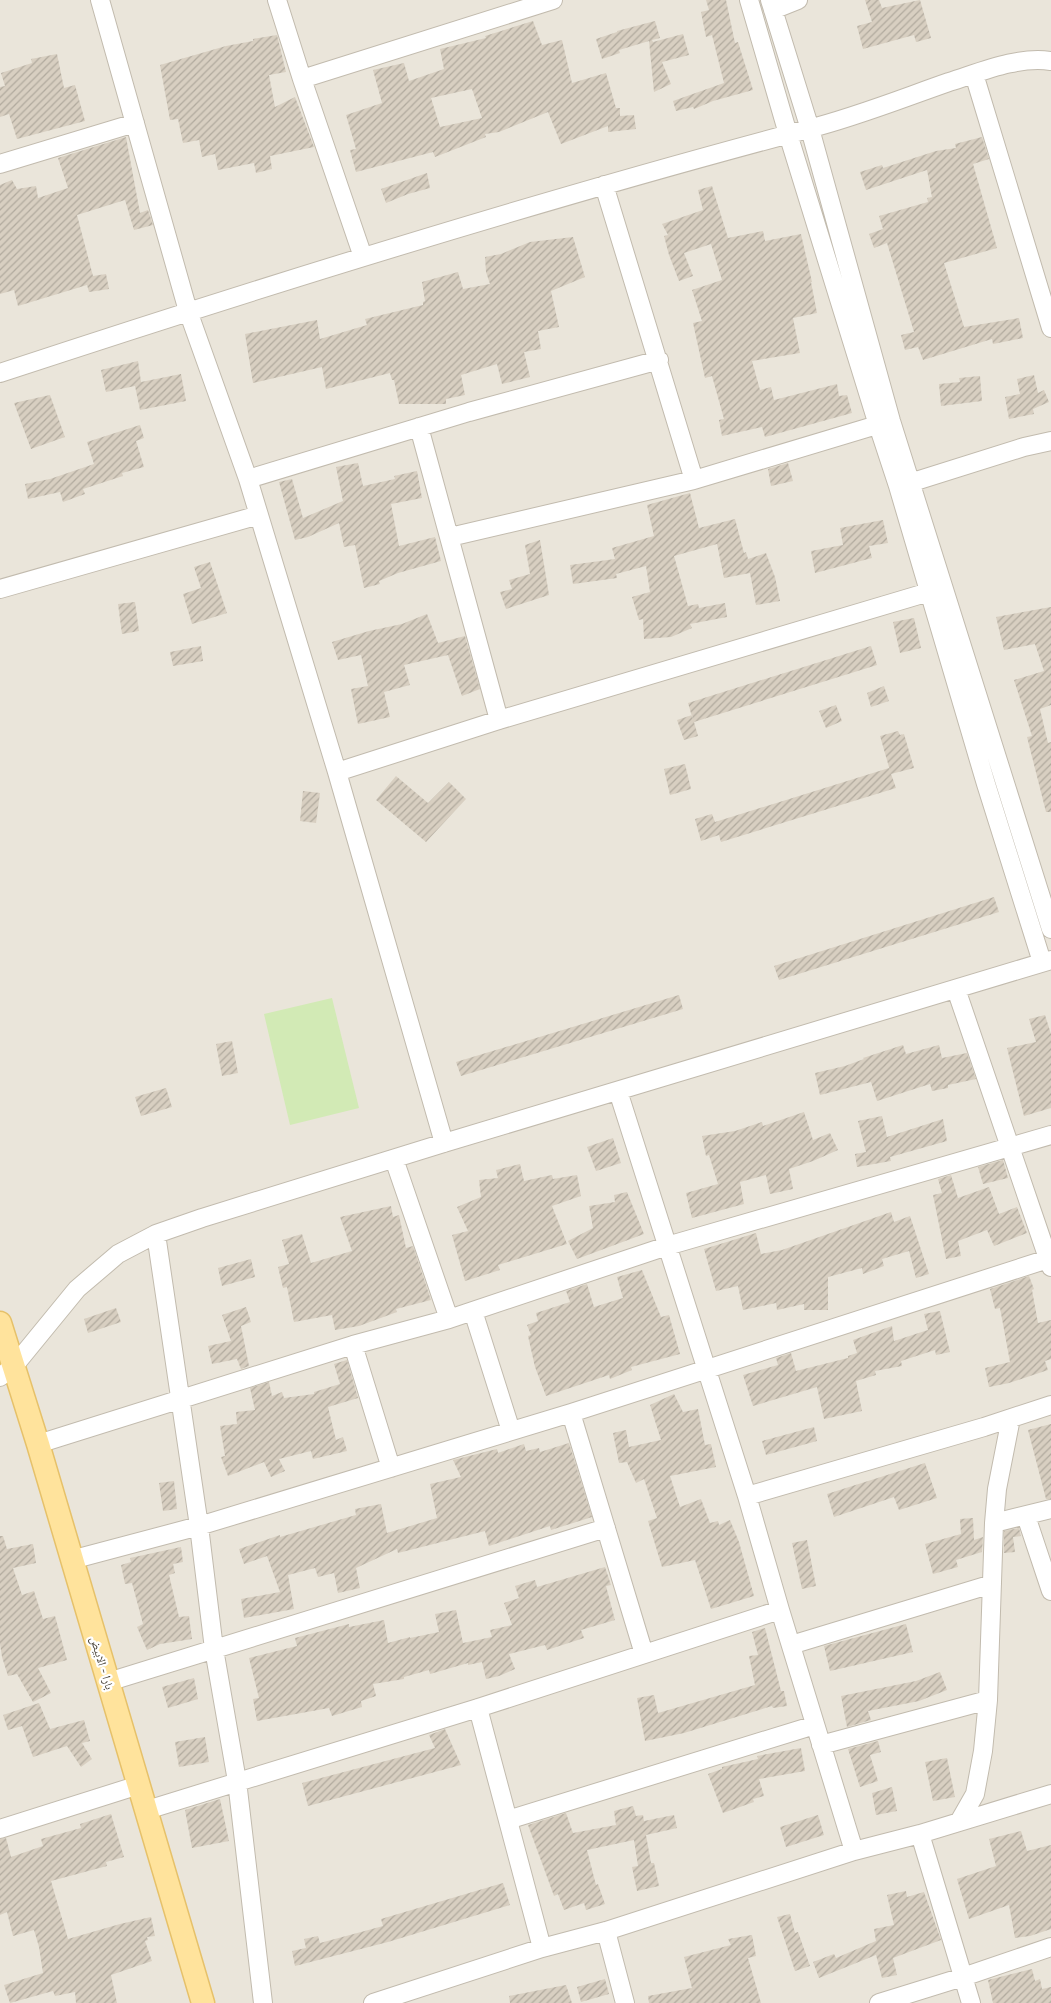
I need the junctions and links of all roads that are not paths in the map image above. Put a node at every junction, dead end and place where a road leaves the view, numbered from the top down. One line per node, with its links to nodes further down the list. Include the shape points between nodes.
1 (277, 0): 9 (street)
2 (553, 0): 9 (street)
3 (749, 0): 12 (street)
4 (798, 0): 6 (street)
5 (106, 2): 10 (street)
6 (772, 5): 11 (street)
7 (1051, 61): 8 (street, via 1025,60)
8 (974, 74): 11 (street); 17 (street)
9 (302, 79): 15 (street)
10 (135, 122): 13 (street); 16 (street)
11 (810, 129): 12 (street); 20 (street)
12 (788, 134): 14 (street); 20 (street)
13 (0, 164)
14 (604, 185): 15 (street); 18 (street)
15 (363, 257): 16 (street)
16 (188, 311): 19 (street); 23 (street)
17 (1051, 328)
18 (659, 360): 21 (street); 24 (street)
19 (0, 373)
20 (884, 423): 24 (street); 25 (street)
21 (419, 427): 23 (street); 27 (street)
22 (1051, 441): 25 (street)
23 (248, 479): 26 (street)
24 (694, 480): 27 (street)
25 (904, 484): 29 (street); 32 (street)
26 (259, 515): 28 (street); 31 (street)
27 (450, 537): 30 (street)
28 (0, 589)
29 (929, 592): 30 (street); 33 (street, via 986,784)
30 (499, 720): 31 (street)
31 (337, 772): 37 (street)
32 (1051, 929)
33 (1047, 961): 34 (street)
34 (956, 989): 35 (street); 38 (street)
35 (618, 1091): 37 (street); 41 (street)
36 (1051, 1135): 38 (street)
37 (444, 1143): 39 (street)
38 (1011, 1147): 41 (street); 42 (street)
39 (394, 1159): 40 (street); 44 (street)
40 (156, 1234): 48 (street, via 118,1254 77,1289); 49 (street)
41 (667, 1246): 43 (street); 47 (street)
42 (1050, 1261): 47 (street)
43 (472, 1311): 44 (street); 53 (street)
44 (449, 1319): 46 (street)
45 (0, 1323): 48 (main road, بارا - الابيض)
46 (353, 1345): 49 (street); 55 (street)
47 (706, 1368): 51 (street); 56 (street)
48 (7, 1371): 54 (main road, بارا - الابيض)
49 (180, 1400): 54 (street); 60 (street)
50 (1051, 1405): 52 (street)
51 (572, 1413): 53 (street); 61 (street)
52 (1011, 1418): 56 (street); 59 (street)
53 (511, 1431): 55 (street)
54 (38, 1444): 62 (main road, بارا - الابيض)
55 (391, 1468): 60 (street)
56 (747, 1496): 65 (street)
57 (1051, 1509): 58 (street)
58 (1026, 1516): 59 (street); 64 (street)
59 (994, 1523): 63 (street)
60 (199, 1526): 62 (street); 67 (street)
61 (606, 1528): 67 (street); 68 (street)
62 (71, 1560): 69 (main road, بارا - الابيض)
63 (992, 1584): 66 (street); 70 (street)
64 (1051, 1591)
65 (780, 1610): 66 (street); 68 (street)
66 (791, 1645): 72 (street)
67 (214, 1649): 69 (street); 74 (street)
68 (644, 1654): 71 (street)
69 (108, 1682): 75 (main road, بارا - الابيض)
70 (988, 1700): 73 (street); 79 (street, via 975,1794)
71 (478, 1708): 74 (street); 78 (street)
72 (815, 1725): 73 (street); 78 (street)
73 (821, 1745): 82 (street)
74 (237, 1781): 77 (street); 88 (street)
75 (139, 1785): 77 (main road, بارا - الابيض); 80 (street)
76 (1051, 1794): 79 (street)
77 (147, 1810): 87 (main road, بارا - الابيض)
78 (508, 1820): 85 (street)
79 (959, 1822): 81 (street)
80 (0, 1829)
81 (920, 1834): 82 (street); 86 (street)
82 (854, 1851): 83 (street)
83 (606, 1931): 85 (street); 90 (street)
84 (1051, 1947): 86 (street)
85 (542, 1948): 89 (street)
86 (964, 1977): 91 (street); 92 (street)
87 (203, 2003)
88 (263, 2003)
89 (373, 2003)
90 (625, 2003)
91 (879, 2003)
92 (971, 2003)

